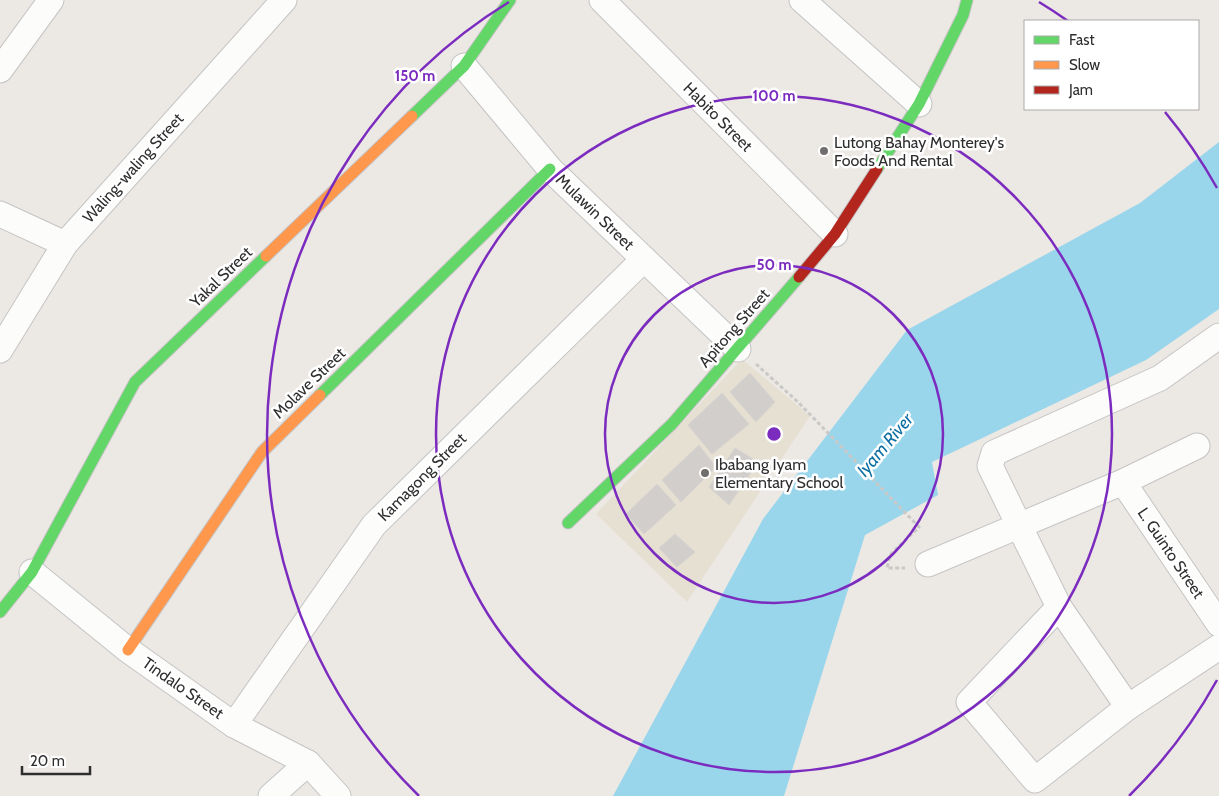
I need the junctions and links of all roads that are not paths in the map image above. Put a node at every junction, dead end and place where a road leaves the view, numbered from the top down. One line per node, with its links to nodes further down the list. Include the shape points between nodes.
1 (51, 0): 8 (street)
2 (284, 0): 13 (street, Waling-waling Street)
3 (510, 0): 7 (street, Yakal Street)
4 (602, 0): 12 (street, Habito Street)
5 (967, 0): 9 (street, Apitong Street, via 963,15)
6 (810, 4): 9 (street)
7 (464, 66): 10 (street, Mulawin Street); 23 (street, Yakal Street, via 135,382)
8 (0, 70)
9 (919, 104): 12 (street, Apitong Street)
10 (550, 169): 14 (street, Mulawin Street); 28 (street, Molave Street, via 262,452)
11 (0, 214): 13 (street)
12 (835, 234): 16 (street, Apitong Street)
13 (65, 244): 17 (street, Waling-waling Street)
14 (644, 258): 16 (street, Mulawin Street); 30 (street, Kamagong Street, via 374,524)
15 (1219, 336): 21 (street, via 1160,378 994,453 990,466)
16 (738, 349): 20 (street, Apitong Street, via 672,424)
17 (0, 350)
18 (1197, 446): 19 (street)
19 (1123, 482): 21 (street); 26 (street, L. Guinto Street)
20 (568, 523)
21 (1019, 524): 22 (street); 24 (street)
22 (928, 564)
23 (32, 572): 25 (street, Yakal Street); 28 (street, Tindalo Street)
24 (1059, 607): 29 (street); 29 (street, via 969,702 1035,780)
25 (0, 612)
26 (1219, 624)
27 (1219, 647): 29 (street)
28 (128, 650): 30 (street, Tindalo Street)
29 (1128, 707)
30 (234, 725): 31 (street, Tindalo Street)
31 (308, 763): 32 (street); 33 (street, Tindalo Street)
32 (271, 796)
33 (338, 796)

